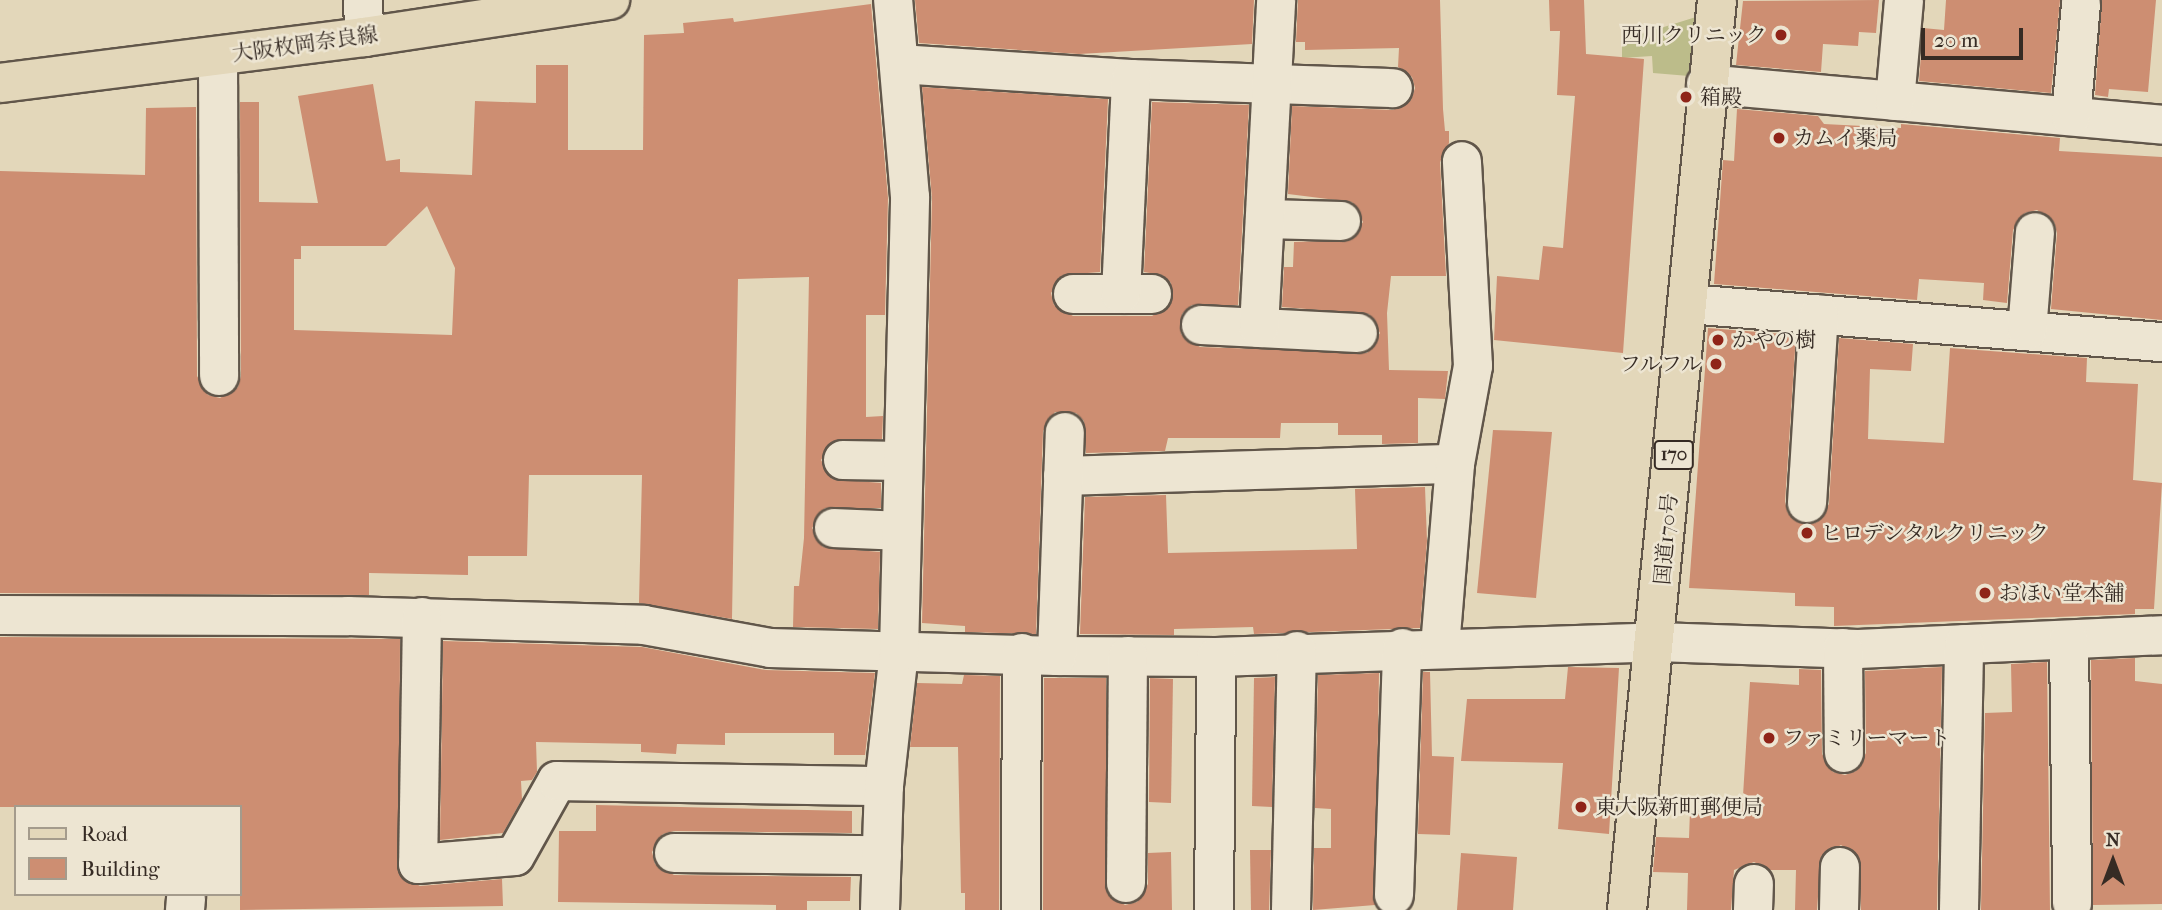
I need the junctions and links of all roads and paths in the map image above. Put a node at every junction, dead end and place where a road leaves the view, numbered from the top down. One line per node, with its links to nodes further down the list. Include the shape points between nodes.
1 (363, 0): 8 (street)
2 (610, 0): 8 (main road, 大阪枚岡奈良線)
3 (893, 0): 10 (street)
4 (1276, 0): 14 (street)
5 (1717, 0): 13 (main road, 国道170号 / 170)
6 (1904, 0): 16 (street)
7 (2081, 3): 17 (street)
8 (363, 37): 9 (main road, 大阪枚岡奈良線)
9 (218, 56): 12 (main road, 大阪枚岡奈良線); 31 (street)
10 (899, 64): 11 (street); 34 (street, via 910,197)
11 (1131, 79): 14 (street); 23 (street, via 1137,294)
12 (0, 83)
13 (1706, 84): 16 (street); 24 (main road, 国道170号 / 170, via 1707,128)
14 (1275, 86): 15 (street); 20 (street)
15 (1393, 88)
16 (1895, 101): 17 (street)
17 (2071, 116): 18 (street)
18 (2162, 125)
19 (1462, 161): 35 (street, via 1473,366)
20 (1266, 219): 21 (street); 27 (street)
21 (1341, 221)
22 (2035, 232): 28 (street)
23 (1073, 294)
24 (1688, 303): 25 (street); 44 (main road, 国道170号 / 170)
25 (1819, 314): 28 (street); 37 (street)
26 (1201, 325): 27 (street)
27 (1259, 328): 29 (street)
28 (2027, 331): 30 (street)
29 (1358, 333)
30 (2162, 342)
31 (219, 376)
32 (1065, 432): 36 (street)
33 (843, 460): 34 (street)
34 (903, 461): 39 (street)
35 (1455, 464): 36 (street); 46 (street)
36 (1063, 476): 51 (street)
37 (1807, 503)
38 (834, 528): 39 (street)
39 (902, 531): 50 (street)
40 (0, 615): 41 (street)
41 (422, 617): 50 (street, via 644,625 770,648); 55 (street, via 418,864 515,856 557,781)
42 (2162, 633): 43 (street)
43 (2069, 640): 45 (street); 61 (street)
44 (1657, 642): 46 (street); 48 (street); 66 (main road, 国道170号 / 170)
45 (1964, 644): 48 (street); 68 (street)
46 (1440, 647): 47 (street)
47 (1402, 648): 49 (street); 60 (street)
48 (1843, 648): 54 (street)
49 (1297, 651): 53 (street); 65 (street)
50 (899, 652): 51 (street); 55 (street)
51 (1040, 655): 52 (street); 63 (street)
52 (1128, 656): 53 (street); 59 (street)
53 (1216, 657): 64 (street)
54 (1844, 753)
55 (884, 786): 57 (street)
56 (674, 853): 57 (street)
57 (882, 855): 62 (street)
58 (1840, 866): 67 (street)
59 (1126, 883)
60 (1394, 895)
61 (2072, 903)
62 (880, 910)
63 (1021, 910)
64 (1214, 910)
65 (1292, 910)
66 (1627, 910)
67 (1839, 910)
68 (1959, 910)

